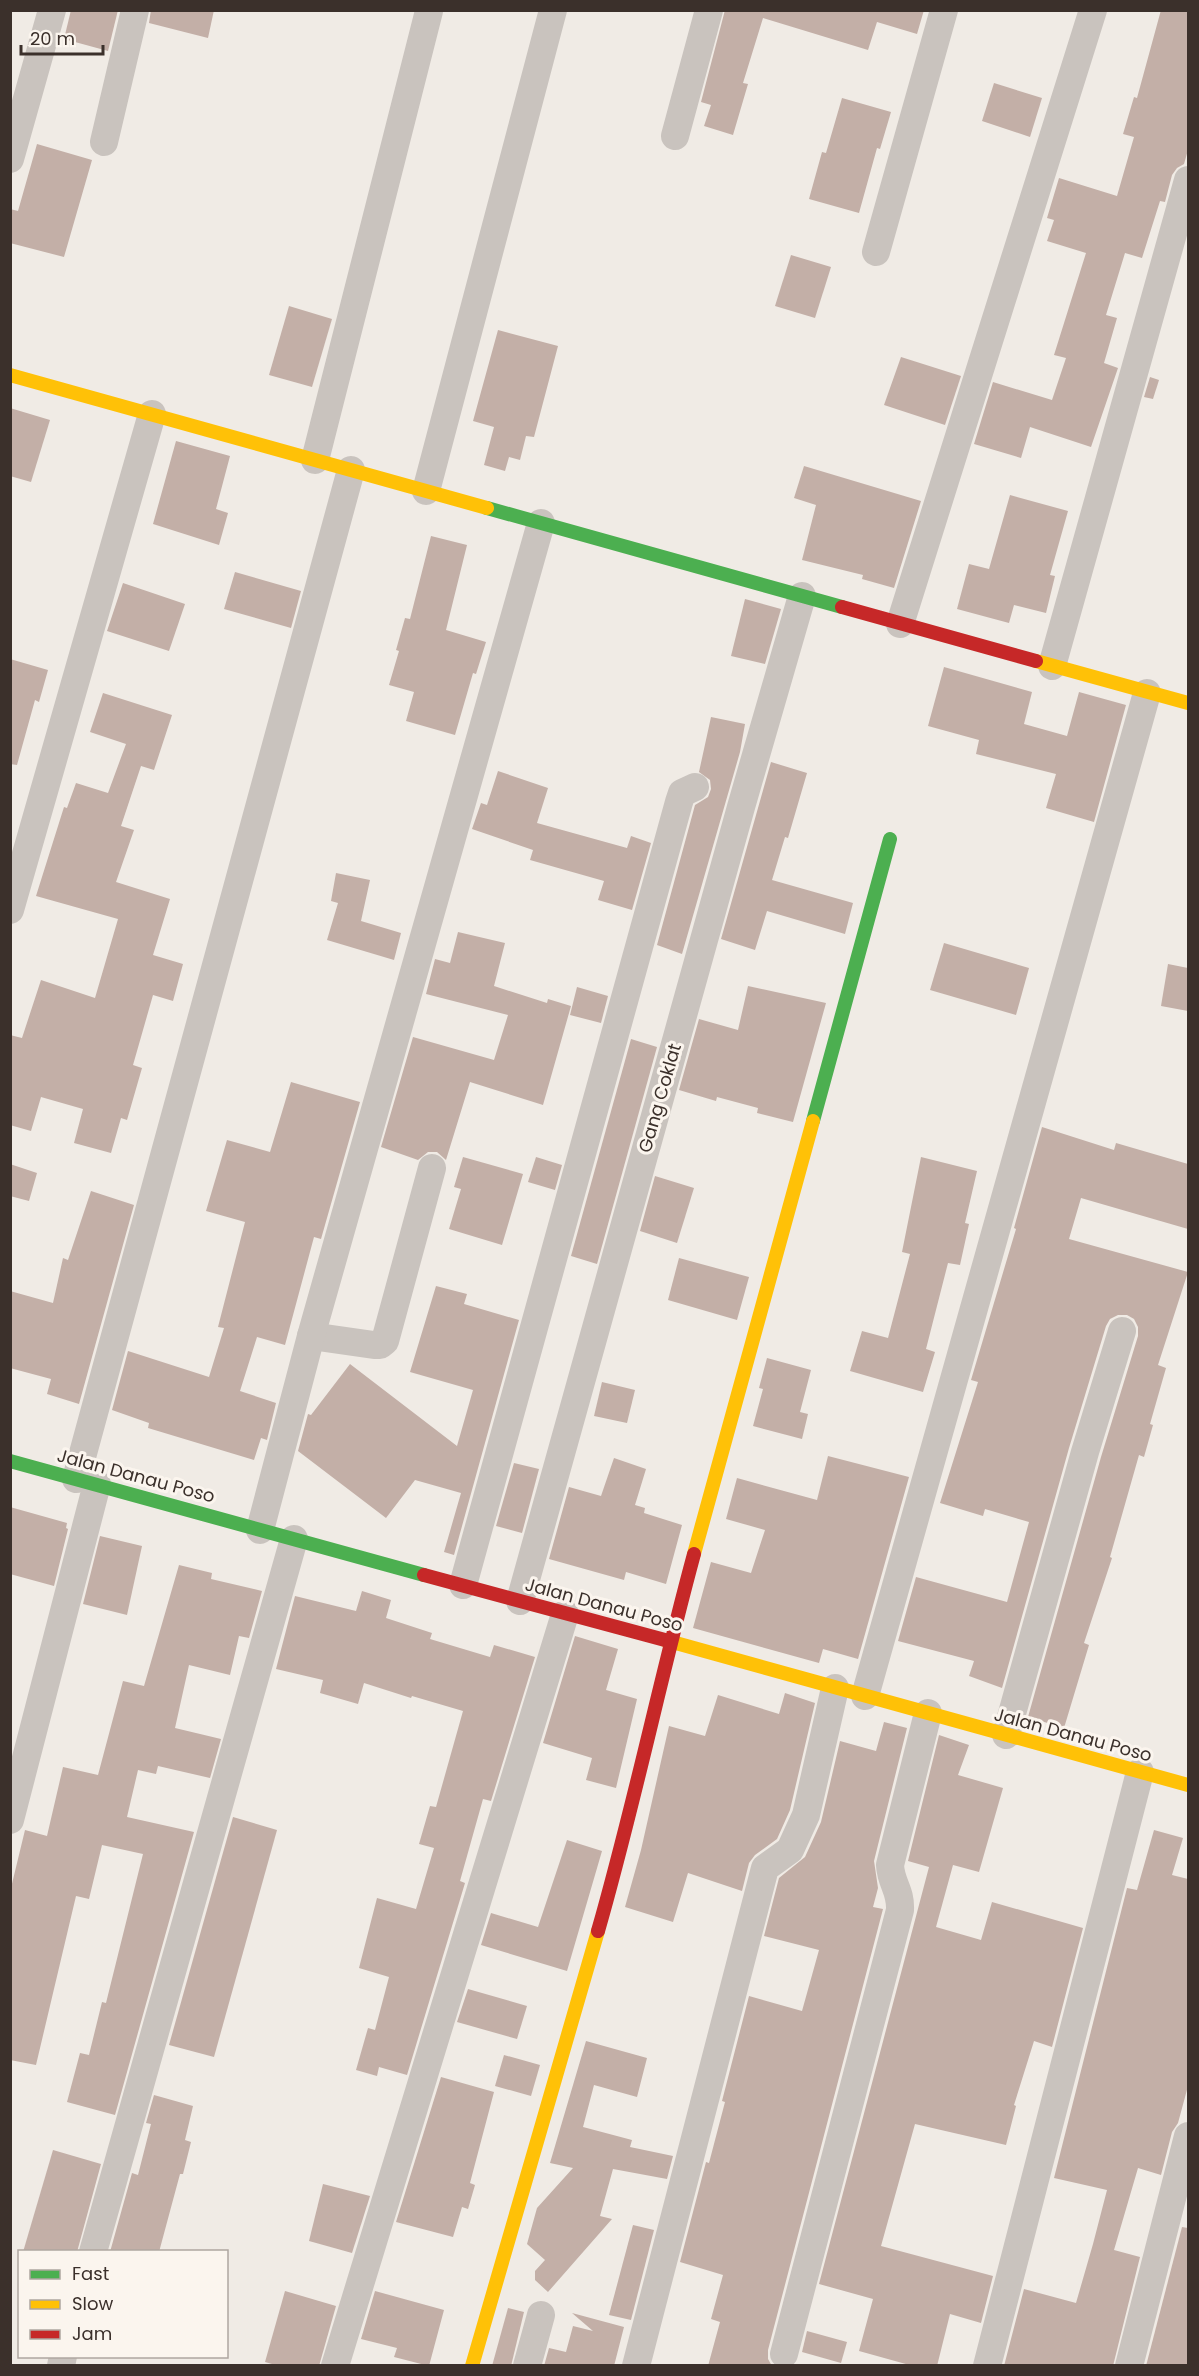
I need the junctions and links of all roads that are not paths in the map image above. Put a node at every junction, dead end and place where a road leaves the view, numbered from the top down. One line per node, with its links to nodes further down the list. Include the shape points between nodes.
1 (52, 10): 10 (street)
2 (135, 10): 9 (street)
3 (553, 10): 17 (street)
4 (709, 10): 8 (street)
5 (944, 10): 12 (street)
6 (1093, 10): 20 (street)
7 (429, 11): 15 (street)
8 (675, 136)
9 (104, 142)
10 (10, 159)
11 (1188, 180): 21 (street)
12 (876, 252)
13 (12, 381): 14 (street)
14 (152, 414): 15 (street); 26 (street)
15 (315, 460): 16 (street)
16 (351, 470): 17 (street); 31 (street)
17 (426, 491): 18 (street)
18 (541, 523): 19 (street); 29 (street)
19 (802, 596): 20 (street); 35 (street, Gang Coklat)
20 (900, 624): 21 (street)
21 (1052, 666): 22 (street)
22 (1147, 693): 23 (street); 39 (street)
23 (1188, 703)
24 (695, 787): 34 (street, via 682,793 679,802)
25 (890, 839): 37 (street)
26 (10, 910)
27 (432, 1168): 29 (street, via 385,1341 374,1345)
28 (1122, 1331): 41 (street)
29 (311, 1336): 32 (street)
30 (10, 1461): 31 (street, Jalan Danau Poso)
31 (87, 1481): 32 (street, Jalan Danau Poso); 44 (street)
32 (260, 1530): 33 (street, Jalan Danau Poso)
33 (294, 1539): 34 (street, Jalan Danau Poso); 46 (street)
34 (463, 1585): 35 (street, Jalan Danau Poso)
35 (520, 1601): 36 (street, Jalan Danau Poso)
36 (565, 1614): 37 (street, Jalan Danau Poso); 49 (street)
37 (670, 1641): 38 (street, Jalan Danau Poso); 50 (street, via 623,1845)
38 (835, 1688): 39 (street, Jalan Danau Poso); 52 (street, via 806,1815 790,1850 765,1868)
39 (865, 1696): 40 (street, Jalan Danau Poso)
40 (928, 1713): 41 (street, Jalan Danau Poso); 48 (street, via 890,1865 891,1879 901,1896 900,1910)
41 (1006, 1735): 42 (street, Jalan Danau Poso)
42 (1140, 1772): 43 (street, Jalan Danau Poso); 53 (street)
43 (1188, 1785)
44 (10, 1820)
45 (1188, 2136): 54 (street)
46 (94, 2250)
47 (541, 2315): 51 (street)
48 (784, 2354)
49 (335, 2366)
50 (471, 2366)
51 (527, 2366)
52 (636, 2366)
53 (987, 2366)
54 (1129, 2366)

